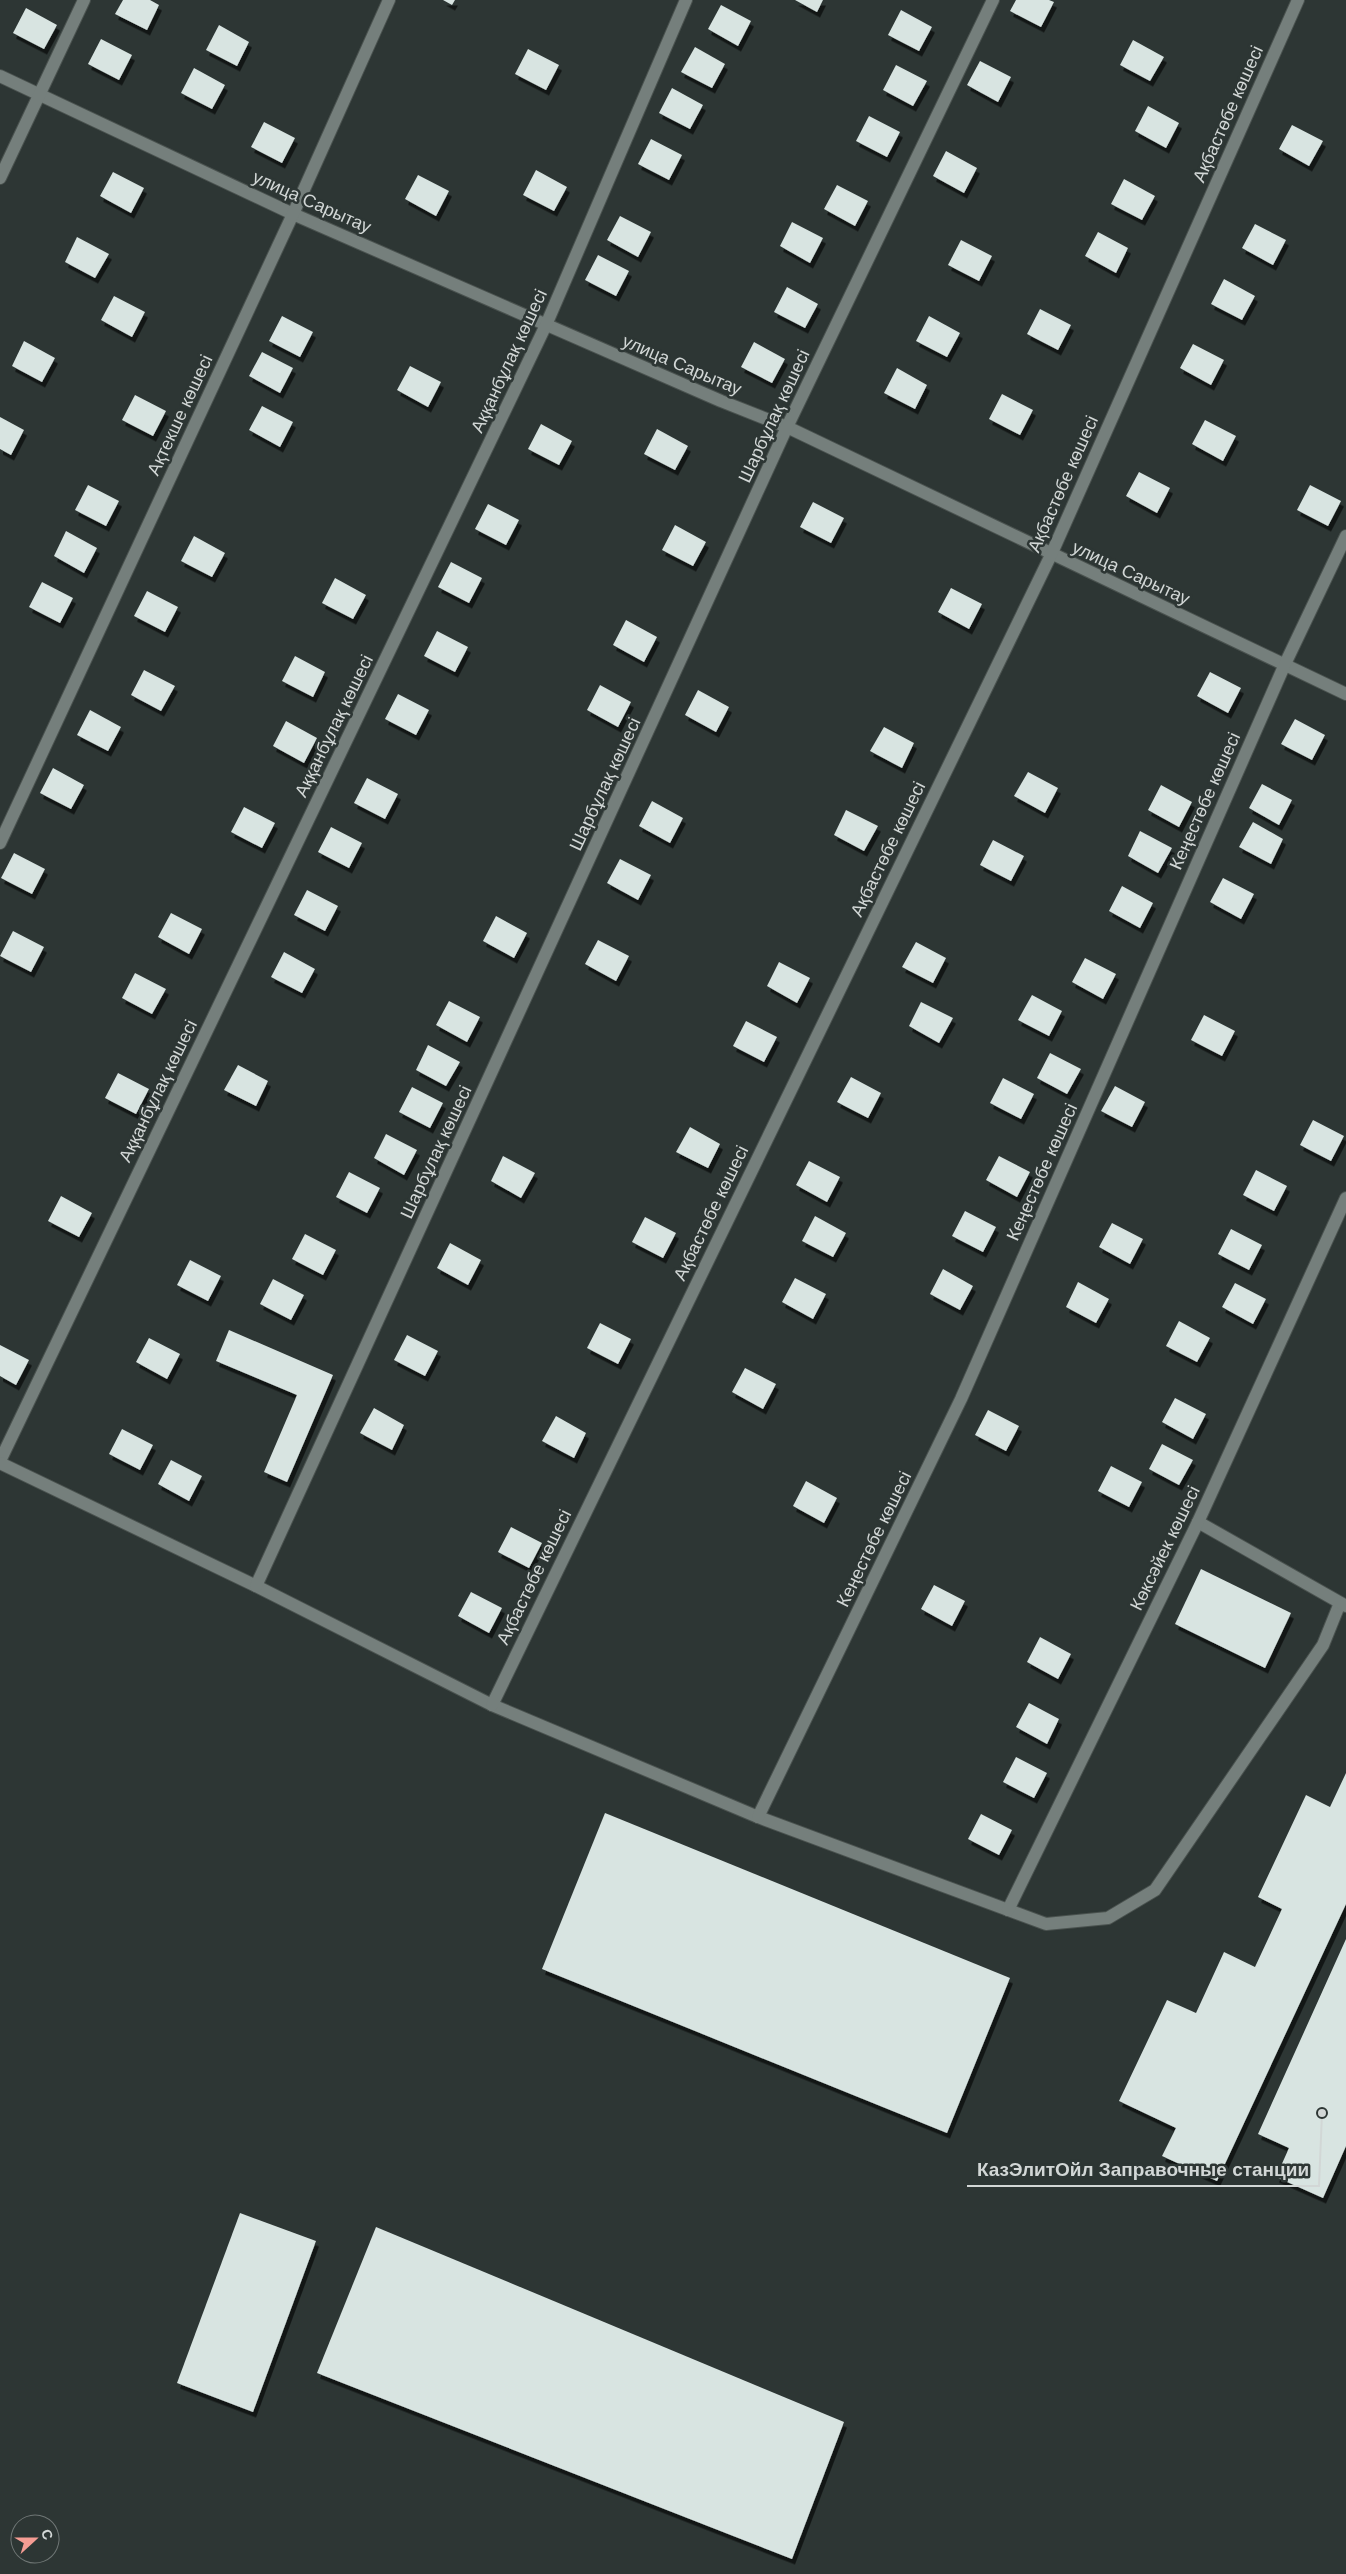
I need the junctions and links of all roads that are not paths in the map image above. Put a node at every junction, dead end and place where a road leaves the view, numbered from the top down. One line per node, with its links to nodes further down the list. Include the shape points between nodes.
1 (84, 0): 7 (street)
2 (389, 0): 9 (street, Ақтекше көшесі)
3 (686, 0): 10 (street, Аққанбұлақ көшесі)
4 (993, 0): 11 (street, Шарбұлақ көшесі)
5 (1298, 0): 13 (street, Ақбастөбе көшесі)
6 (0, 76): 7 (street, улица Сарытау)
7 (39, 94): 8 (street); 9 (street, улица Сарытау)
8 (0, 178)
9 (294, 214): 10 (street, улица Сарытау); 16 (street, Ақтекше көшесі)
10 (546, 325): 11 (street, улица Сарытау); 18 (street, Аққанбұлақ көшесі)
11 (787, 427): 13 (street, улица Сарытау); 20 (street, Шарбұлақ көшесі)
12 (1346, 536): 14 (street, Кеңестөбе көшесі)
13 (1051, 555): 14 (street, улица Сарытау); 22 (street, Ақбастөбе көшесі)
14 (1285, 664): 15 (street, улица Сарытау); 23 (street, Кеңестөбе көшесі, via 962,1399)
15 (1346, 694)
16 (0, 843)
17 (1346, 1198): 19 (street, Көксәйек көшесі)
18 (0, 1462): 20 (street)
19 (1198, 1522): 21 (street); 24 (street, Көксәйек көшесі)
20 (256, 1586): 22 (street)
21 (1343, 1605): 24 (street, via 1323,1645 1155,1890 1108,1918 1046,1924)
22 (492, 1705): 23 (street)
23 (758, 1816): 24 (street)
24 (1008, 1910)

